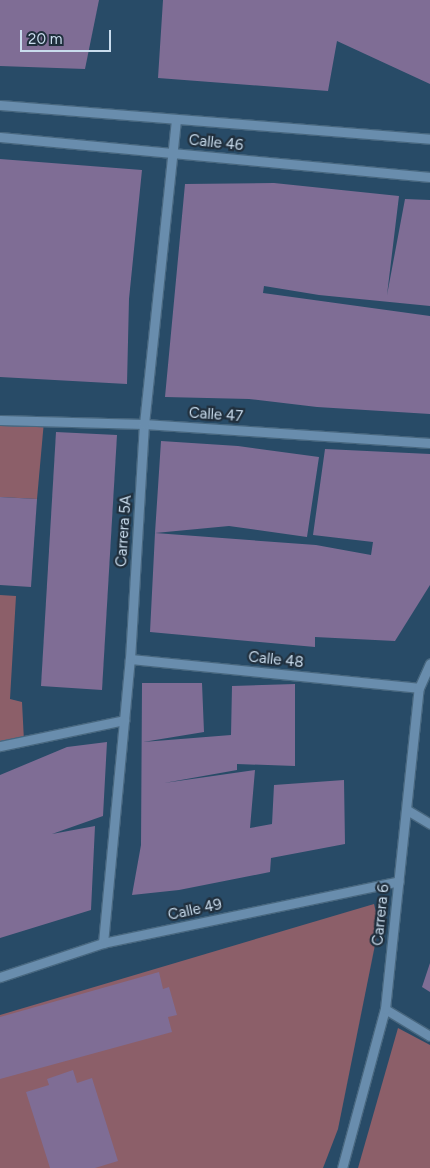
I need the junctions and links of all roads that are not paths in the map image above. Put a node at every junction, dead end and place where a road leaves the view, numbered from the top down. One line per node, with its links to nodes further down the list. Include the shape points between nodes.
1 (0, 105): 2 (street, Calle 46)
2 (176, 121): 4 (street, Calle 46); 5 (street, Carrera 5A)
3 (0, 138): 5 (street, Calle 46)
4 (430, 139)
5 (173, 152): 6 (street, Calle 46); 8 (street, Carrera 5A)
6 (430, 177)
7 (0, 420): 8 (street, Calle 47)
8 (144, 424): 9 (street, Calle 47); 10 (street, Carrera 5A)
9 (430, 443)
10 (130, 659): 12 (street, Calle 48); 13 (street, Carrera 5A)
11 (430, 663): 12 (street, Carrera 6)
12 (419, 688): 15 (street, Carrera 6)
13 (124, 720): 14 (street); 18 (street, Carrera 5A)
14 (0, 746)
15 (407, 810): 16 (street); 17 (street, Carrera 6)
16 (430, 824)
17 (399, 881): 18 (street, Calle 49); 20 (street, Carrera 6)
18 (104, 943): 19 (street, Calle 49)
19 (0, 976)
20 (385, 1009): 21 (street); 22 (street, Carrera 6)
21 (430, 1036)
22 (342, 1168)

